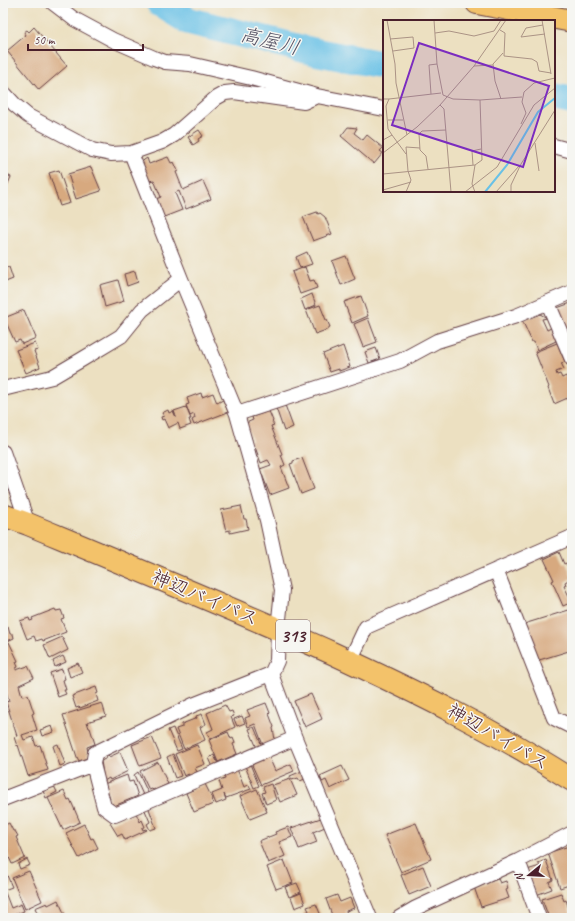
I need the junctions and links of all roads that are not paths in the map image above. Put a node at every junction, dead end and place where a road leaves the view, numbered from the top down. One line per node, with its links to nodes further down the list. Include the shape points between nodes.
1 (53, 3): 7 (street, via 74,19 165,62 190,64 244,76)
2 (477, 3): 3 (main road)
3 (554, 20)
4 (555, 20): 5 (main road)
5 (568, 23)
6 (3, 92): 11 (street, via 28,116 92,150 111,154)
7 (317, 96): 8 (street); 11 (street, via 304,102 234,92 225,93 174,135)
8 (383, 109)
9 (555, 146): 10 (street)
10 (572, 151)
11 (130, 153): 12 (street)
12 (181, 279): 16 (street, via 142,310 121,336 52,377); 17 (street)
13 (572, 292): 14 (street)
14 (548, 303): 15 (street); 17 (street, via 437,341 400,361)
15 (572, 359)
16 (3, 389)
17 (237, 414): 23 (street, via 282,590)
18 (3, 452): 20 (street)
19 (3, 515): 20 (main road, 神辺バイパス / 313)
20 (28, 524): 23 (main road, 神辺バイパス / 313)
21 (572, 537): 22 (street)
22 (496, 570): 24 (street, via 366,627); 26 (street, via 554,718)
23 (278, 629): 24 (main road, 神辺バイパス / 313); 25 (street, via 277,661)
24 (350, 661): 29 (main road, 神辺バイパス / 313, via 434,701)
25 (271, 674): 27 (street); 28 (street, via 193,704 102,749 96,753)
26 (572, 727)
27 (295, 738): 28 (street, via 114,815 104,807); 33 (street)
28 (93, 764): 30 (street)
29 (572, 780)
30 (3, 799)
31 (572, 834): 32 (street)
32 (518, 861): 34 (street); 35 (street)
33 (370, 918)
34 (399, 918)
35 (539, 918)

